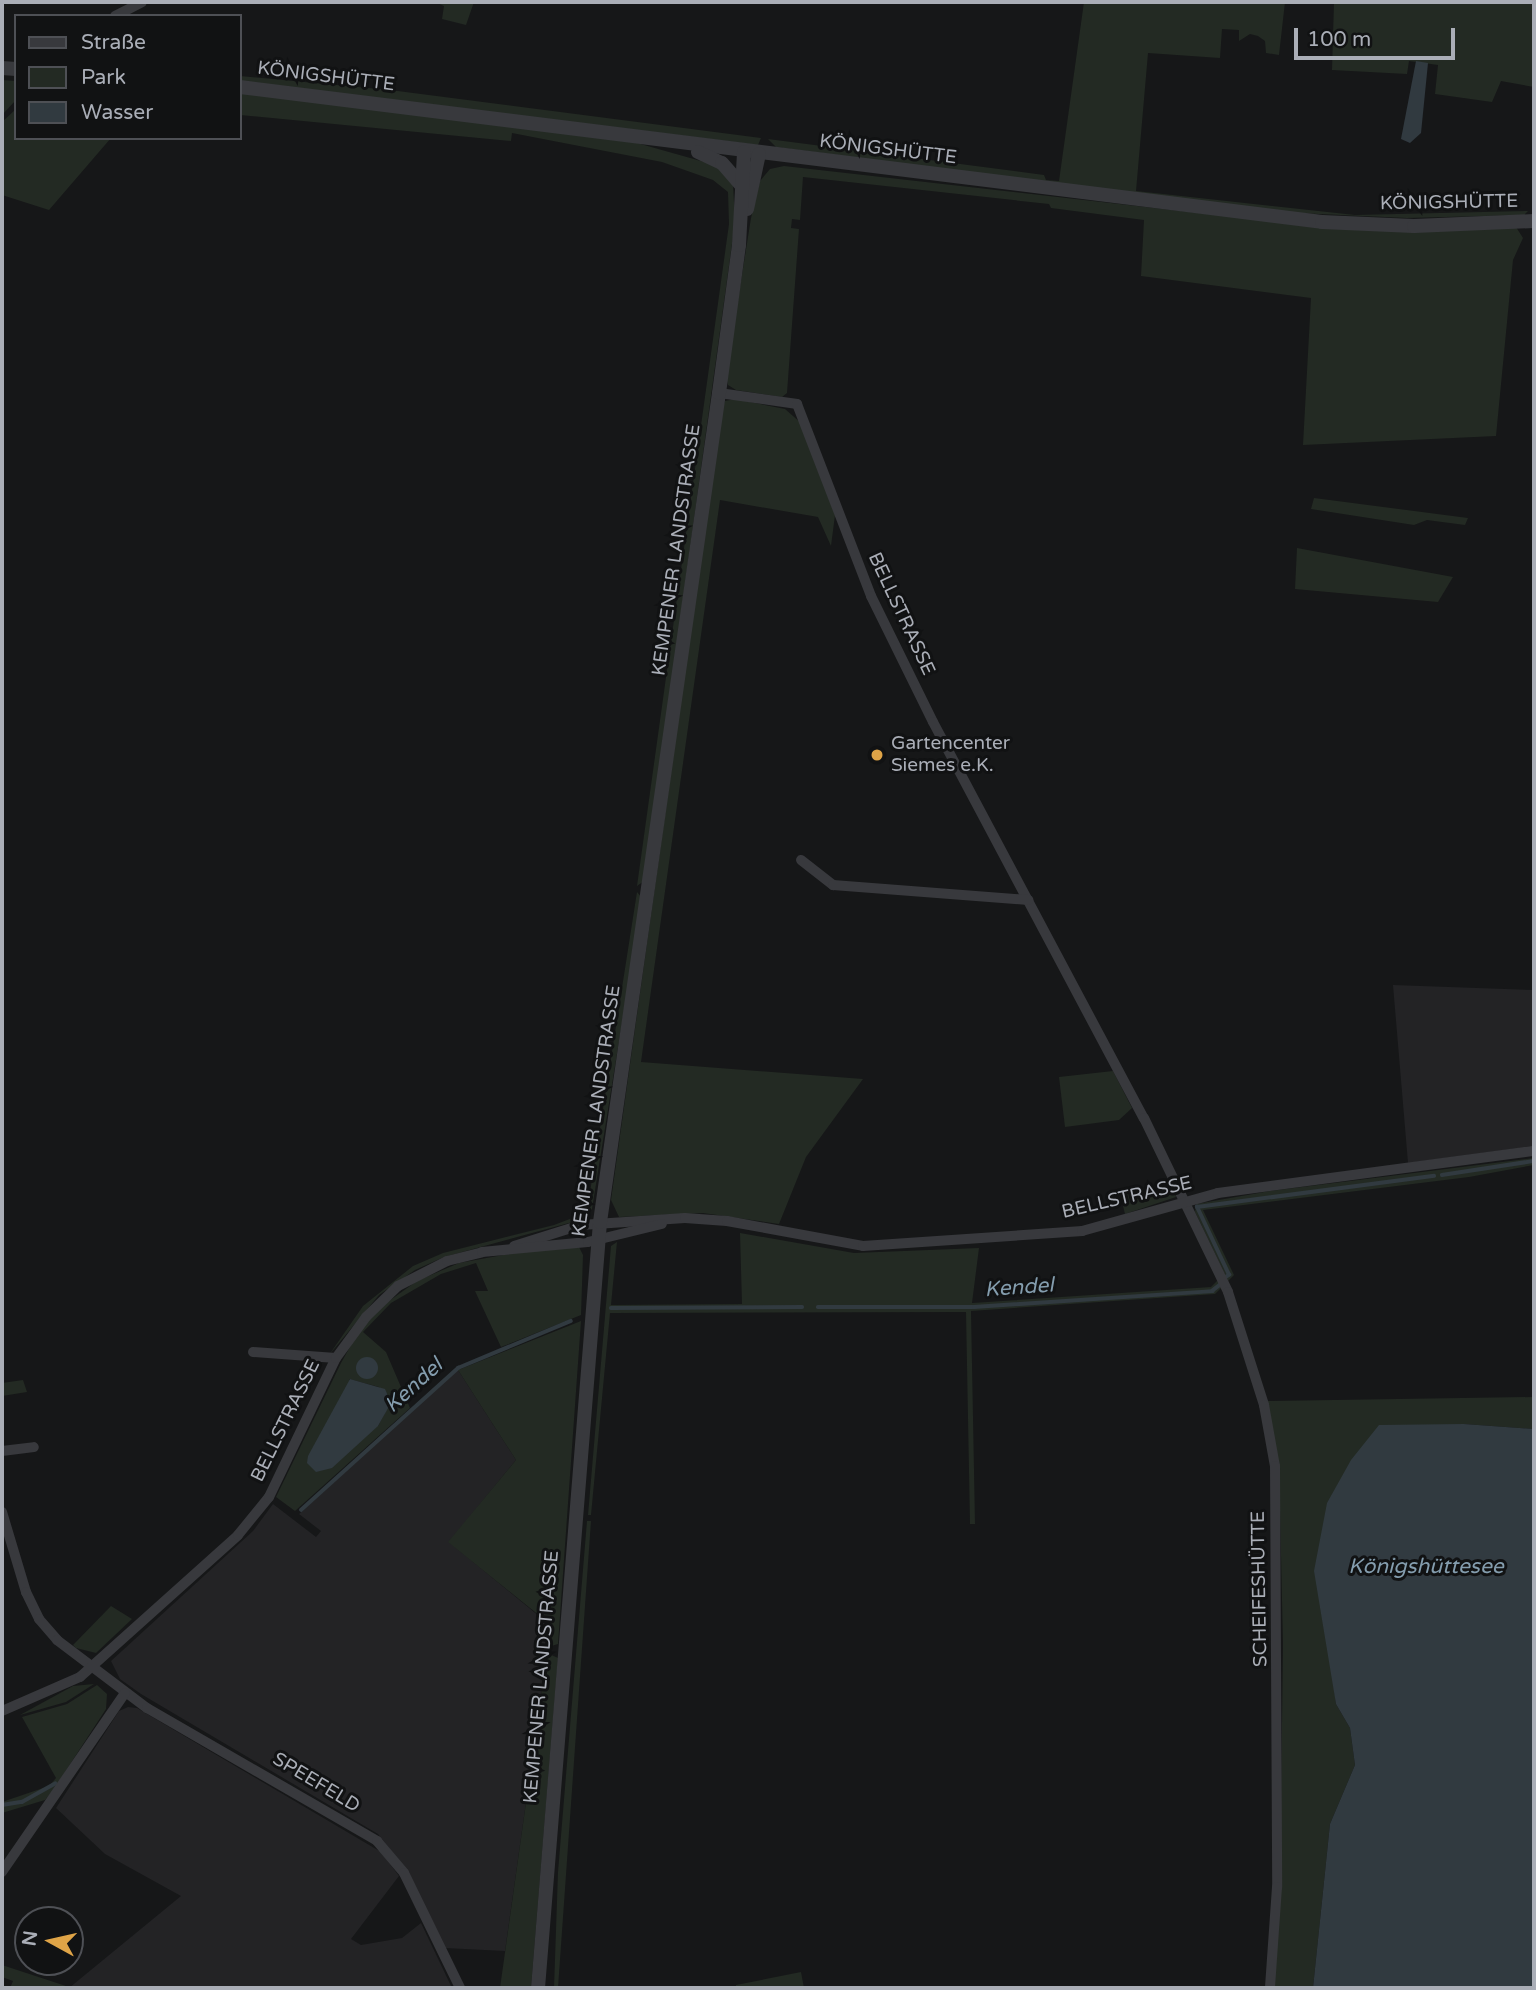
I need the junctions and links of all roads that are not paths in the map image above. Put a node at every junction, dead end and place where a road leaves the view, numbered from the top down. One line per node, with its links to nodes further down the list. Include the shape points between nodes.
1 (142, 2): 2 (street)
2 (118, 14)
3 (242, 87): 4 (street, KÖNIGSHÜTTE)
4 (663, 142): 5 (street, KÖNIGSHÜTTE); 6 (street, via 710,156)
5 (752, 153): 6 (street, KEMPENER LANDSTRASSE); 7 (street, KÖNIGSHÜTTE, via 1322,222 1414,226); 8 (street, KEMPENER LANDSTRASSE)
6 (741, 185): 8 (street, KEMPENER LANDSTRASSE)
7 (1534, 220)
8 (739, 245): 9 (street, KEMPENER LANDSTRASSE)
9 (719, 393): 11 (street, BELLSTRASSE, via 797,404 872,596); 15 (street, KEMPENER LANDSTRASSE)
10 (801, 860): 11 (street, via 832,885)
11 (1028, 900): 13 (street, BELLSTRASSE)
12 (1534, 1151): 13 (street, BELLSTRASSE, via 1279,1183 1218,1193)
13 (1187, 1205): 14 (street, BELLSTRASSE, via 1082,1231 863,1246 727,1221); 29 (street, SCHEIFESHÜTTE, via 1228,1292 1264,1405 1275,1466 1277,1887)
14 (685, 1218): 15 (street, BELLSTRASSE); 16 (street, BELLSTRASSE)
15 (600, 1222): 16 (street, KEMPENER LANDSTRASSE); 17 (street, BELLSTRASSE)
16 (598, 1240): 17 (street, BELLSTRASSE); 28 (street, KEMPENER LANDSTRASSE)
17 (514, 1246): 19 (street, BELLSTRASSE, via 447,1261 398,1286 366,1317)
18 (253, 1352): 19 (street)
19 (336, 1357): 23 (street, BELLSTRASSE, via 269,1497 238,1535)
20 (34, 1447): 21 (street)
21 (2, 1451)
22 (2, 1511): 23 (street, SPEEFELD, via 26,1592 39,1619)
23 (90, 1668): 24 (street, SPEEFELD); 25 (street, BELLSTRASSE, via 40,1697)
24 (125, 1693): 26 (street); 27 (street, SPEEFELD, via 377,1841 404,1873)
25 (2, 1712)
26 (2, 1872)
27 (460, 1988)
28 (538, 1988)
29 (1270, 1988)

